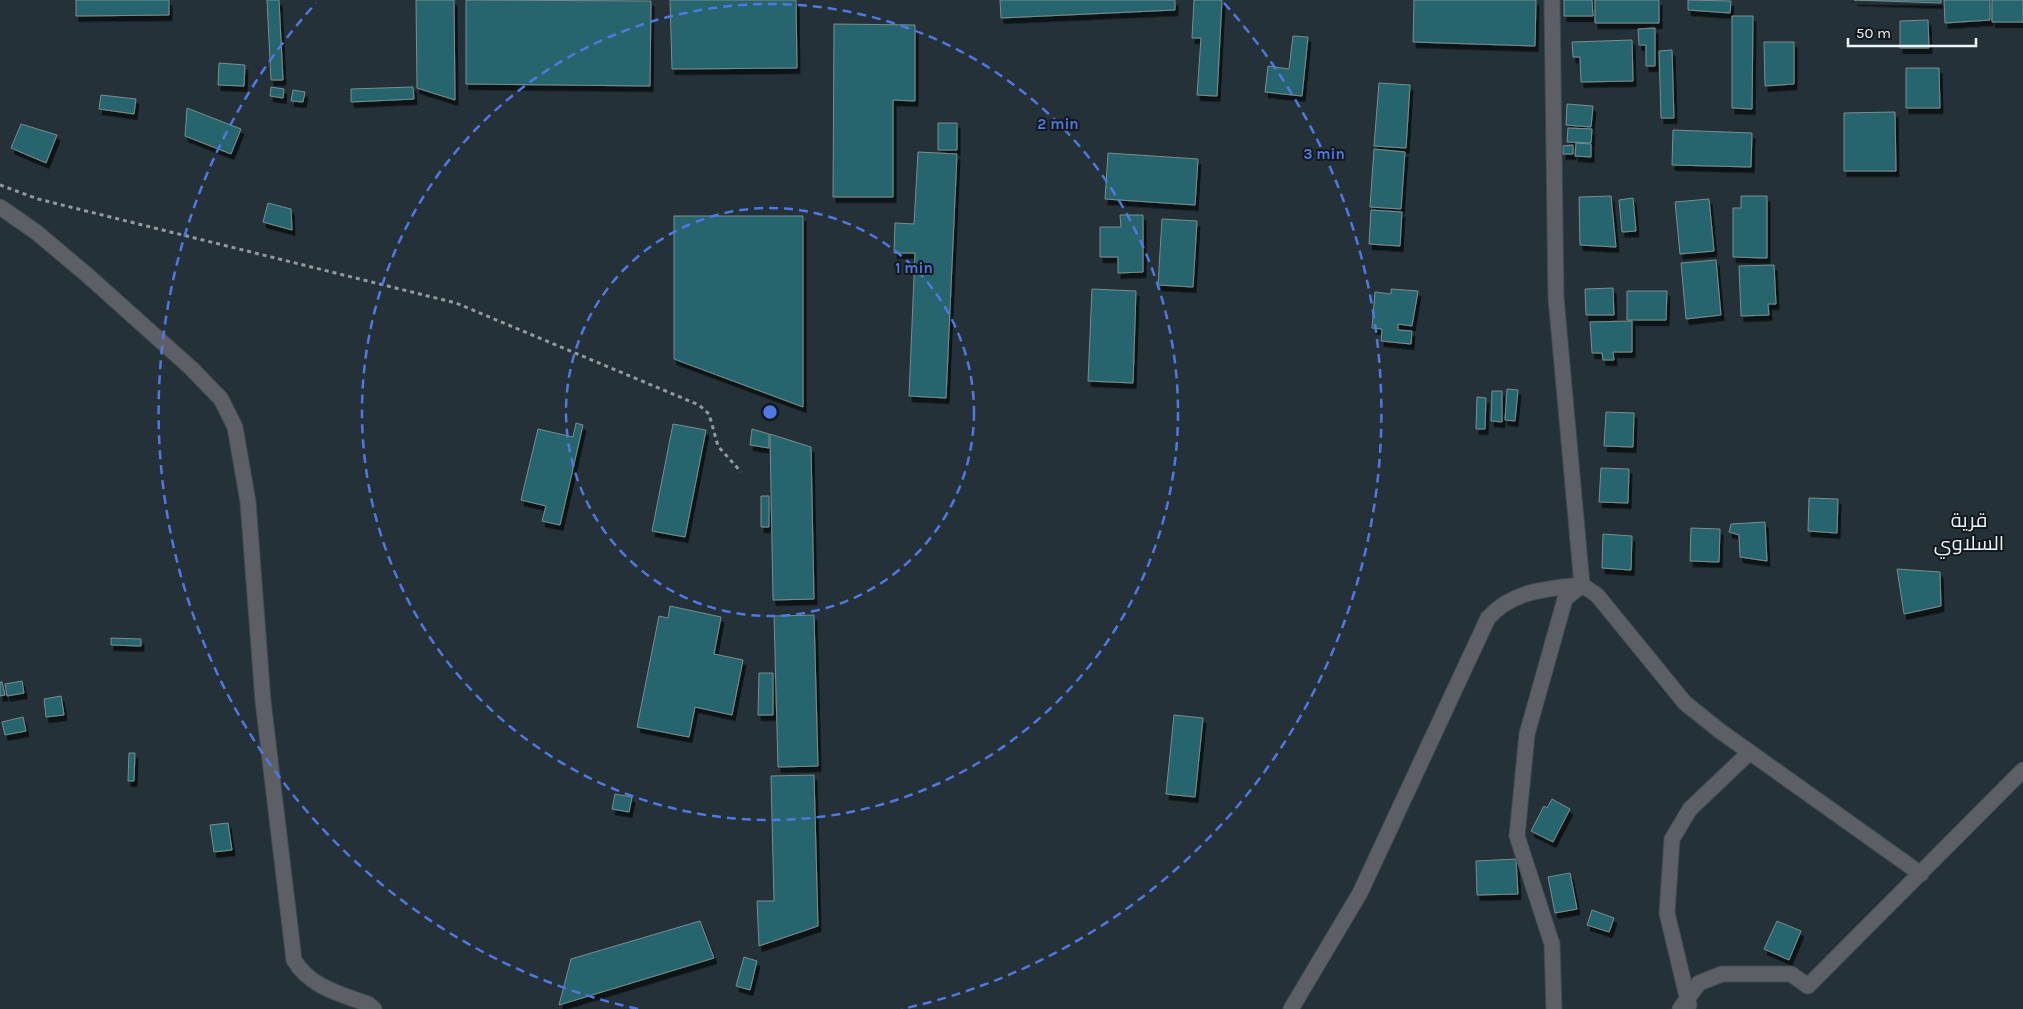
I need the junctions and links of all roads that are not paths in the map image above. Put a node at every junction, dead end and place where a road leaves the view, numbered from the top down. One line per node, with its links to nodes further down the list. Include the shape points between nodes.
1 (1552, 0): 3 (street, via 1556,298)
2 (0, 207): 8 (street, via 86,274 191,368 221,399 235,427 248,502 263,701 294,960 316,984)
3 (1582, 585): 4 (street, via 1610,608 1684,703); 9 (street, via 1524,594 1497,607 1488,618 1360,893); 10 (street, via 1565,600 1526,734 1517,836 1552,944)
4 (1750, 752): 6 (street); 7 (street, via 1690,809 1672,839 1667,913)
5 (2023, 770): 6 (street)
6 (1921, 874): 7 (street, via 1808,986 1791,974 1722,974 1699,983)
7 (1686, 1006)
8 (374, 1009)
9 (1291, 1009)
10 (1554, 1009)

